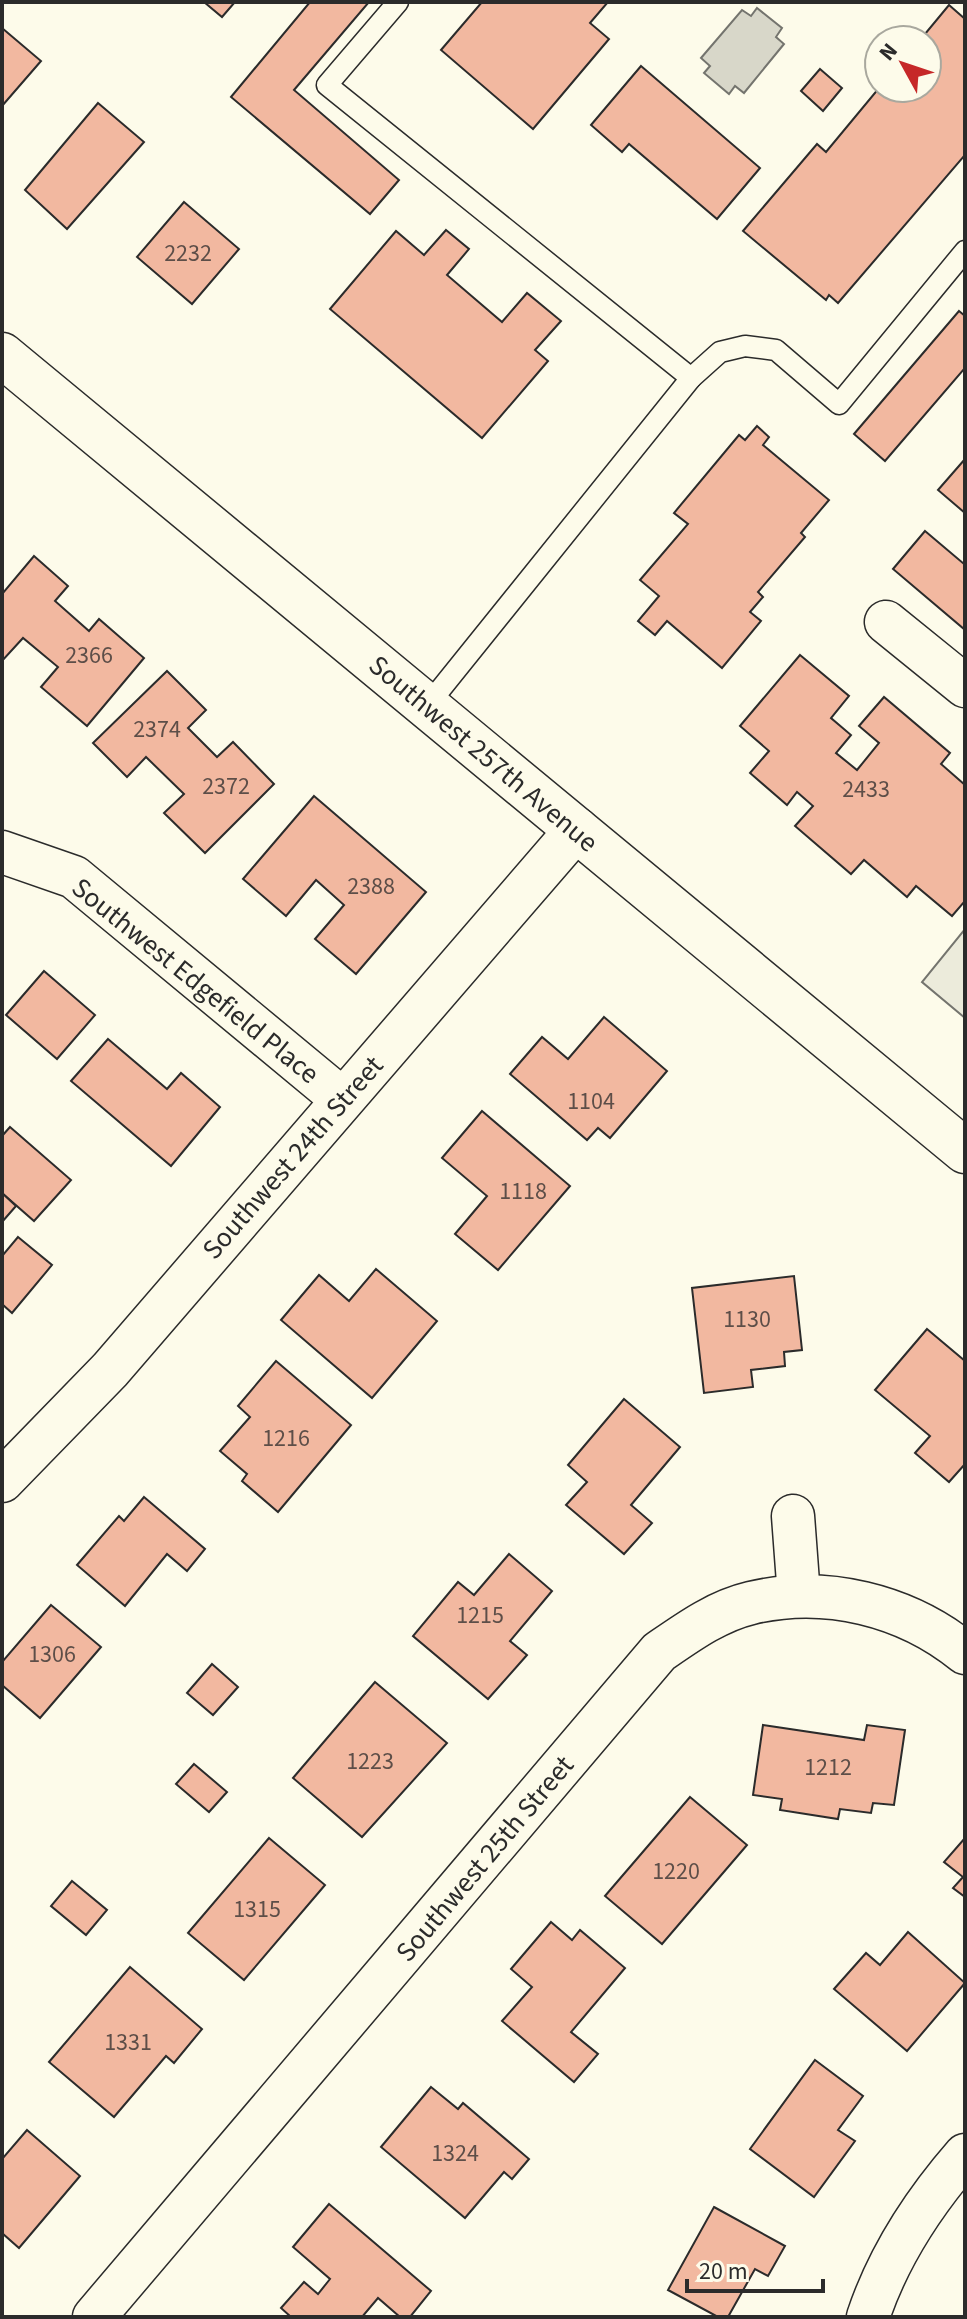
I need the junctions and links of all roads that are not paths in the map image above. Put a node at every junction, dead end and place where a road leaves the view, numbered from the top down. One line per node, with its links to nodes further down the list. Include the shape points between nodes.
1 (398, 2): 4 (lane, via 327,85)
2 (965, 251): 4 (lane, via 839,404 776,350 745,346 720,352)
3 (2, 355): 7 (main road, Southwest 257th Avenue)
4 (691, 378): 7 (lane)
5 (886, 622): 6 (street)
6 (965, 686)
7 (427, 706): 8 (main road, Southwest 257th Avenue)
8 (577, 829): 10 (street, Southwest 24th Street); 11 (main road, Southwest 257th Avenue)
9 (2, 852): 10 (street, Southwest Edgefield Place, via 74,877)
10 (342, 1099): 12 (street, Southwest 24th Street, via 110,1370)
11 (965, 1151)
12 (2, 1481)
13 (793, 1516): 14 (street)
14 (799, 1596): 15 (street, Southwest 25th Street, via 853,1600 903,1615); 17 (street, Southwest 25th Street, via 749,1603 701,1623 659,1652)
15 (965, 1653)
16 (965, 2155): 18 (street, via 902,2242)
17 (114, 2310)
18 (868, 2317)

